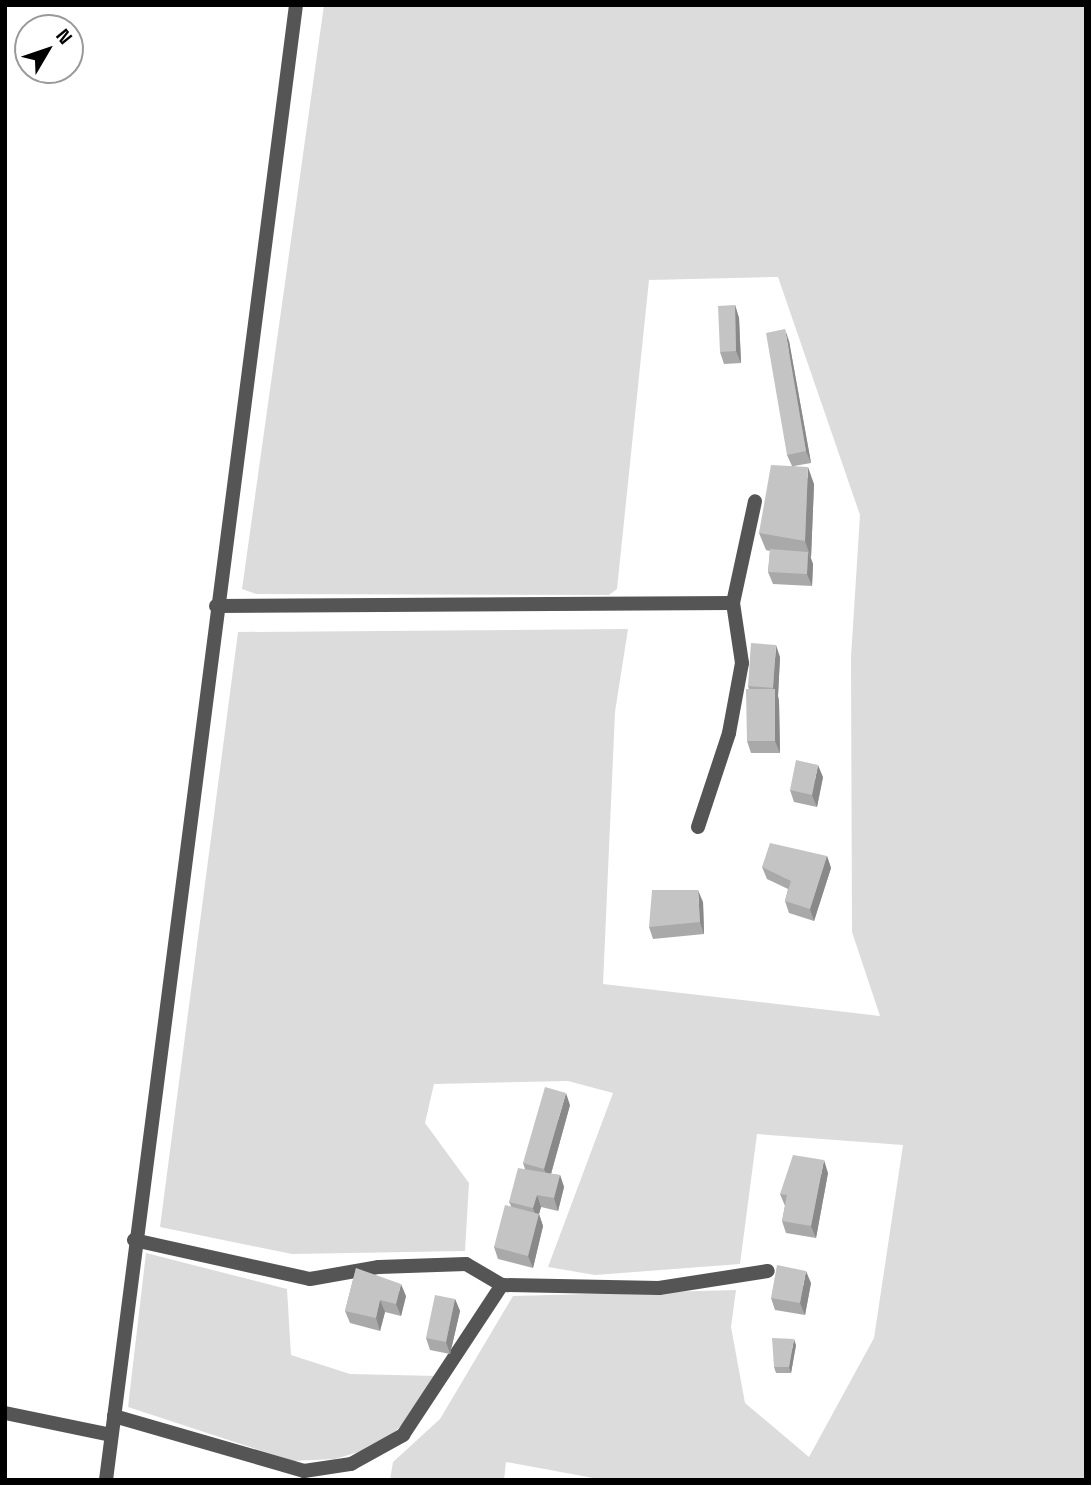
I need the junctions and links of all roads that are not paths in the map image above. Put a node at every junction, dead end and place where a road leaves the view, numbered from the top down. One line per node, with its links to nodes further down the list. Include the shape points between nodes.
1 (296, 5): 4 (street)
2 (755, 501): 3 (street)
3 (733, 603): 4 (street); 5 (street, via 742,663 729,733)
4 (216, 606): 6 (street)
5 (698, 827)
6 (134, 1240): 8 (street, via 310,1279 379,1267 466,1264); 10 (street)
7 (768, 1271): 8 (street, via 659,1288)
8 (502, 1285): 10 (street, via 403,1435 351,1464 304,1471)
9 (5, 1413): 11 (street)
10 (114, 1416): 11 (street)
11 (111, 1435): 12 (street)
12 (106, 1480)

